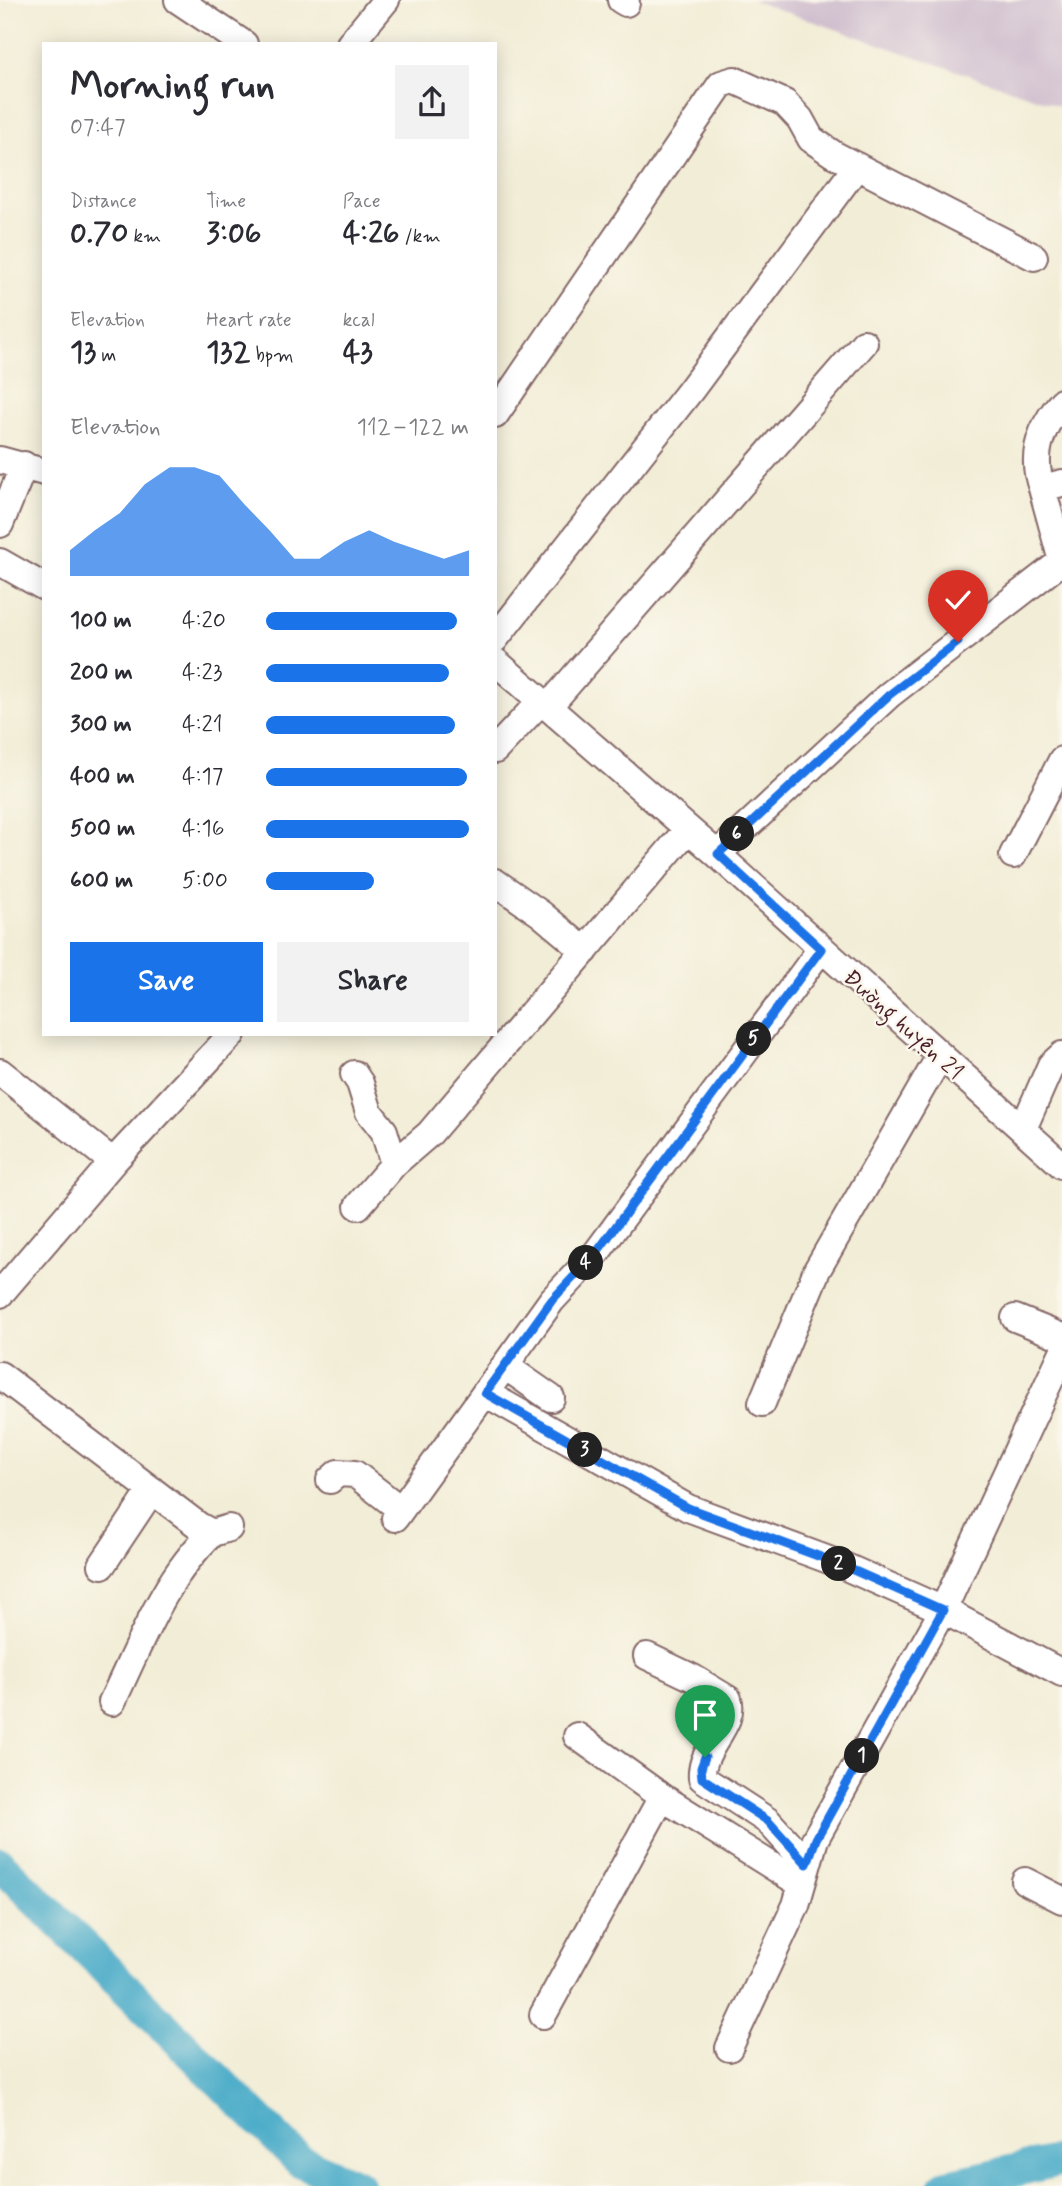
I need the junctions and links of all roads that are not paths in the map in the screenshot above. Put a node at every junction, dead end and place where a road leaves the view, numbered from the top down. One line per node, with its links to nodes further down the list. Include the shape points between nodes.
1 (178, 0): 3 (street)
2 (386, 0): 4 (street)
3 (241, 42)
4 (352, 42)
5 (856, 166): 6 (street); 9 (street, via 811,139 785,103 734,80 721,84); 16 (street, via 690,391)
6 (1034, 257)
7 (864, 343): 18 (street)
8 (1062, 402): 11 (street, via 1037,443 1034,463)
9 (497, 412)
10 (23, 466): 12 (street)
11 (1052, 486): 13 (street)
12 (0, 524)
13 (1062, 561): 22 (street, via 889,695)
14 (0, 562): 15 (street)
15 (42, 586)
16 (497, 636)
17 (497, 663): 18 (street, Đường huyện 21)
18 (544, 704): 19 (street); 21 (street, Đường huyện 21)
19 (497, 748)
20 (1062, 760): 23 (street)
21 (688, 829): 22 (street, Đường huyện 21); 26 (street)
22 (718, 854): 25 (street, Đường huyện 21)
23 (1013, 855)
24 (497, 883): 26 (street)
25 (821, 949): 29 (street, Đường huyện 21); 41 (street, via 597,1252 552,1300)
26 (584, 951): 34 (street, via 430,1133)
27 (230, 1036): 33 (street)
28 (1062, 1055): 32 (street, via 1051,1065)
29 (940, 1056): 32 (street, Đường huyện 21); 45 (street, via 817,1270)
30 (0, 1072): 33 (street)
31 (354, 1074): 34 (street, via 369,1112 384,1131)
32 (1023, 1129): 35 (street, Đường huyện 21)
33 (113, 1162): 37 (street)
34 (394, 1164): 36 (street)
35 (1062, 1164)
36 (358, 1206)
37 (0, 1294)
38 (1015, 1318): 39 (street)
39 (1062, 1337)
40 (1062, 1354): 49 (street)
41 (505, 1366): 43 (street); 44 (street)
42 (0, 1375): 47 (street)
43 (485, 1393): 46 (street, via 397,1514 355,1474 338,1474); 49 (street, via 688,1508 837,1563)
44 (551, 1398)
45 (762, 1403)
46 (330, 1480)
47 (152, 1490): 48 (street); 52 (street, via 220,1530 167,1589)
48 (102, 1566)
49 (943, 1610): 51 (street); 55 (street, via 816,1839)
50 (647, 1656): 55 (street, via 729,1699 727,1718 705,1757 702,1778 768,1821)
51 (1062, 1673)
52 (112, 1702)
53 (577, 1736): 54 (street)
54 (662, 1797): 55 (street); 58 (street)
55 (804, 1874): 59 (street, via 796,1905)
56 (1025, 1881): 57 (street)
57 (1062, 1900)
58 (543, 2015)
59 (729, 2048)

